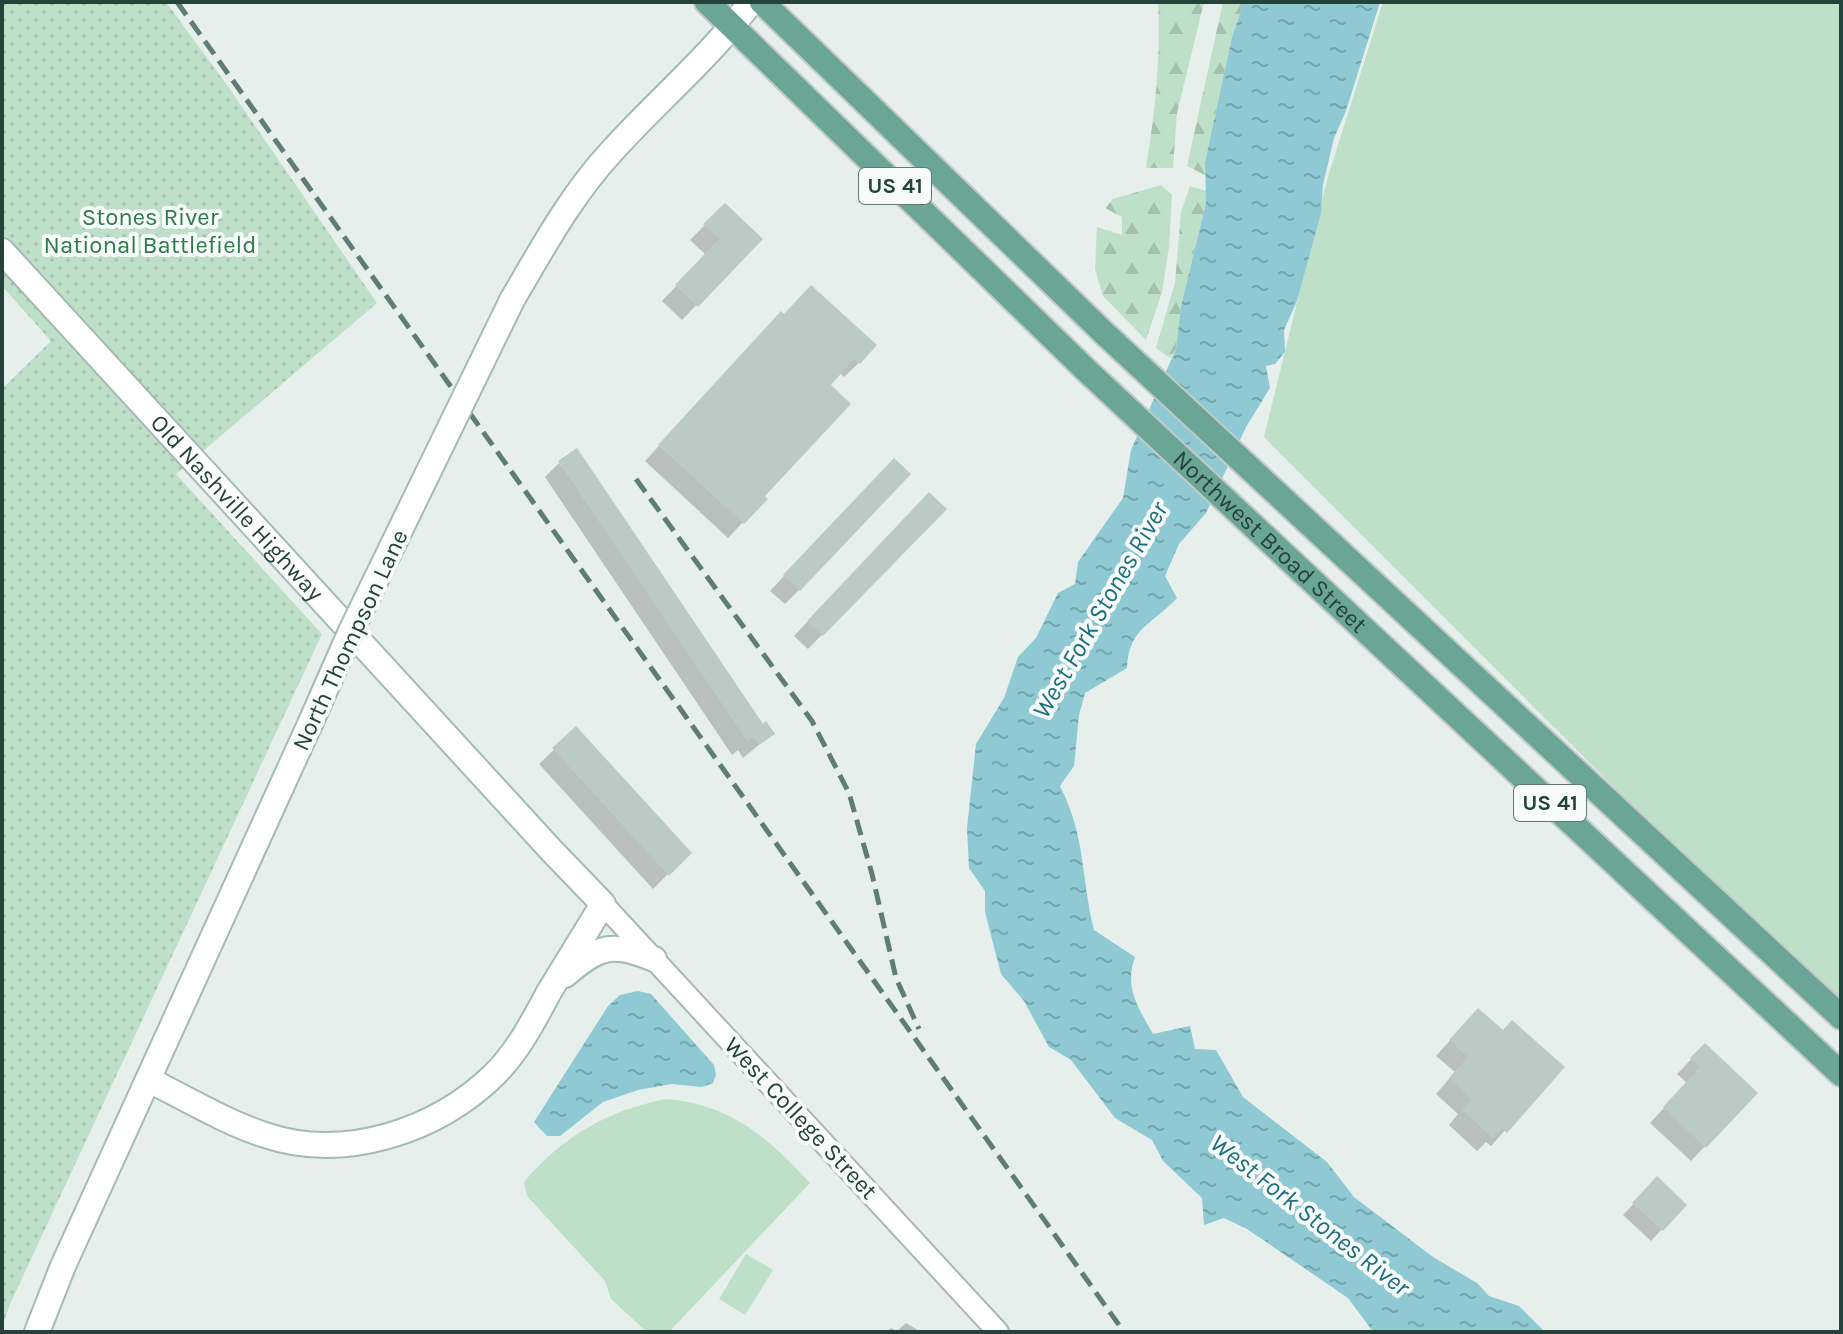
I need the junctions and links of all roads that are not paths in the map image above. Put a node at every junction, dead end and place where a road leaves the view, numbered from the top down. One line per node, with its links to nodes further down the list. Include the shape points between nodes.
1 (707, 2): 4 (main road, Northwest Broad Street / US 41)
2 (751, 2): 4 (main road, North Thompson Lane)
3 (762, 2): 7 (main road, Northwest Broad Street / US 41, via 1104,333)
4 (732, 27): 8 (main road, Northwest Broad Street / US 41, via 1085,369); 13 (main road, North Thompson Lane, bridge, via 609,154 558,223 512,300 351,631)
5 (2, 251): 6 (main road, Old Nashville Highway)
6 (603, 904): 9 (street, West College Street); 10 (main road)
7 (1726, 910): 8 (main road); 11 (main road, Northwest Broad Street / US 41)
8 (1697, 940): 12 (main road, Northwest Broad Street / US 41)
9 (654, 959): 10 (main road, via 611,947 586,957); 15 (street, West College Street)
10 (554, 984): 13 (main road, via 496,1073 444,1114 385,1139 324,1145 267,1136)
11 (1841, 1017)
12 (1841, 1074)
13 (149, 1080): 14 (main road, North Thompson Lane)
14 (37, 1332)
15 (998, 1332)

